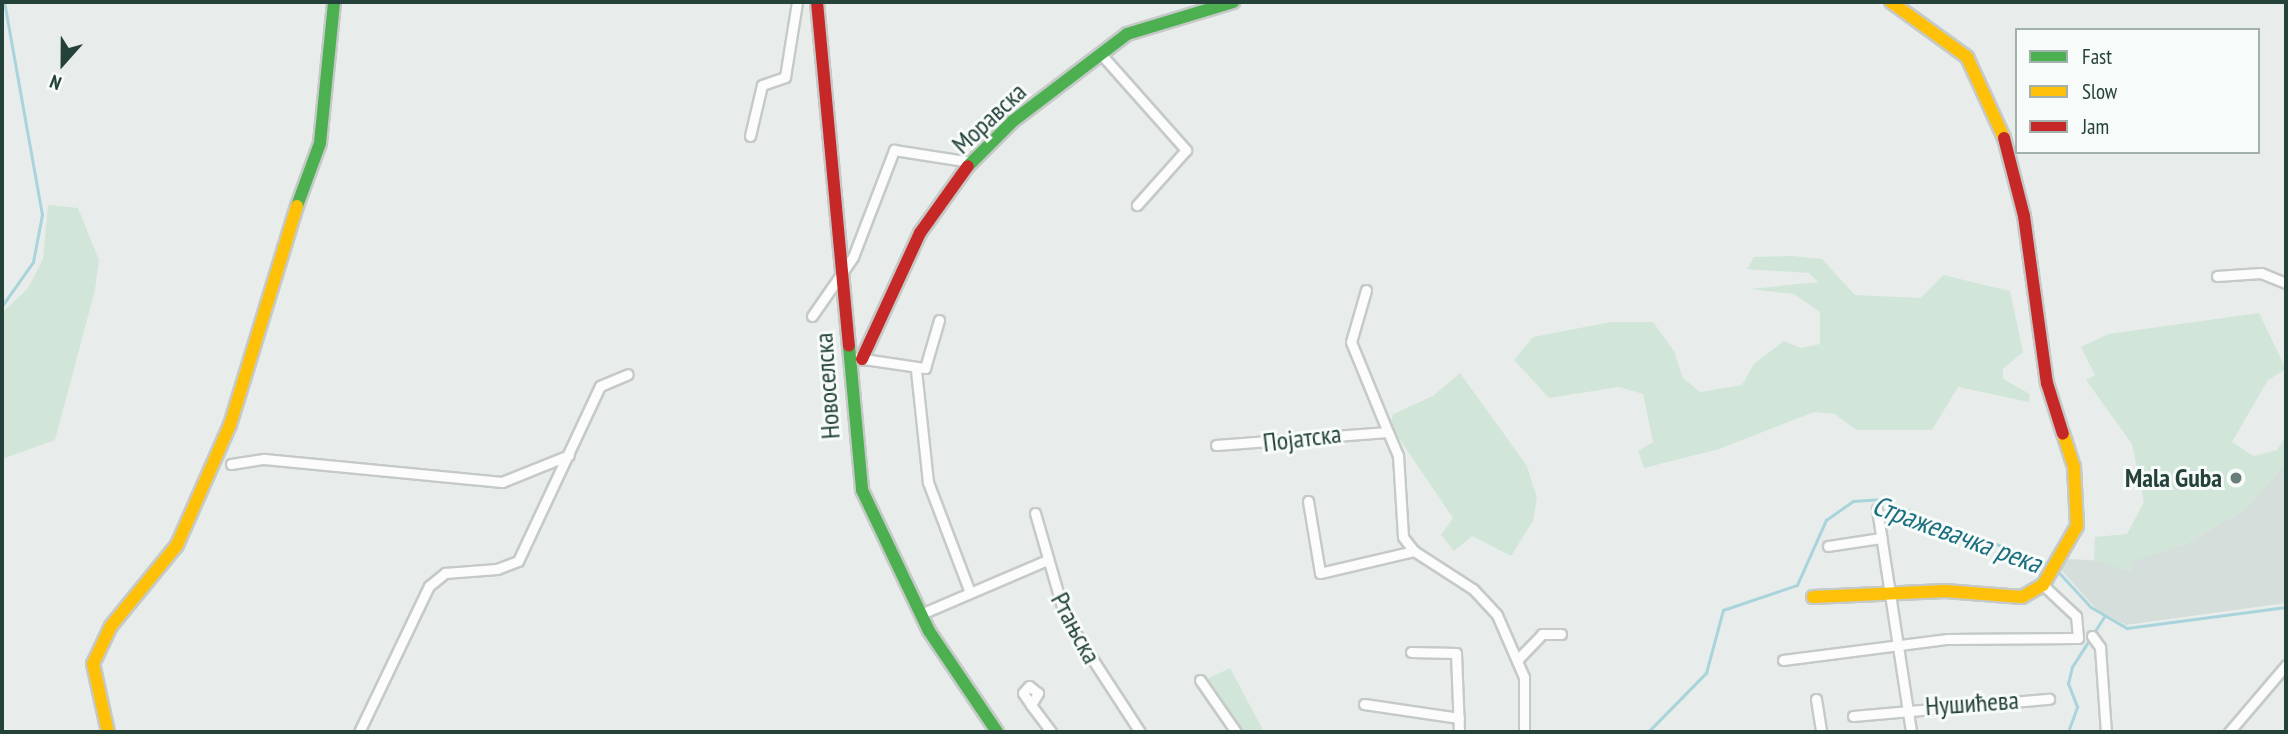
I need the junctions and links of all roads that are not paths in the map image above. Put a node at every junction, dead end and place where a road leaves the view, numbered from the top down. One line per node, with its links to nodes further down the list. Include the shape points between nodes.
1 (334, 2): 51 (street, via 320,143 275,265 230,425 177,545 111,626 93,664)
2 (797, 2): 7 (street, via 786,77 762,85)
3 (817, 2): 10 (street, Новоселска)
4 (1233, 2): 6 (street, Моравска, via 1142,28)
5 (1891, 2): 31 (street, via 1967,57 2002,129 2024,216 2047,383 2074,467 2076,531)
6 (1100, 54): 8 (street, Моравска); 9 (street, via 1186,150)
7 (750, 136)
8 (971, 162): 10 (street, via 894,150 866,228); 17 (street, Моравска, via 920,233)
9 (1137, 205)
10 (840, 275): 14 (street); 16 (street, Новоселска)
11 (2217, 276): 12 (street, via 2261,273)
12 (2286, 283)
13 (1366, 290): 20 (street, via 1351,342)
14 (813, 316)
15 (939, 320): 18 (street, via 928,365)
16 (849, 356): 17 (street); 35 (street, Новоселска, via 862,490)
17 (862, 359): 18 (street)
18 (916, 370): 32 (street, via 928,482)
19 (628, 374): 22 (street, via 600,386)
20 (1388, 432): 21 (street, Појатска); 29 (street, via 1398,456 1400,523)
21 (1216, 445)
22 (569, 455): 23 (street, via 502,482 264,459); 52 (street, via 518,561 498,569 445,573 429,586)
23 (231, 464)
24 (1308, 501): 29 (street, via 1320,573)
25 (1877, 509): 27 (street)
26 (1035, 513): 30 (street, Ртањска)
27 (1881, 538): 28 (street); 33 (street)
28 (1828, 546)
29 (1414, 551): 40 (street, via 1481,597)
30 (1047, 560): 32 (street); 55 (street, Ртањска, via 1065,617)
31 (2046, 581): 33 (street, via 2002,599); 37 (street)
32 (970, 590): 35 (street)
33 (1889, 591): 34 (street); 38 (street)
34 (1813, 597)
35 (921, 614): 53 (street, Новоселска)
36 (1561, 634): 40 (street, via 1542,634)
37 (2085, 634): 38 (street); 61 (street, via 2100,659)
38 (1896, 643): 41 (street); 48 (street)
39 (1411, 652): 50 (street, via 1456,653)
40 (1519, 658): 58 (street)
41 (1783, 660)
42 (2286, 665): 62 (street)
43 (1200, 680): 56 (street)
44 (1816, 699): 59 (street)
45 (2049, 699): 48 (street, Нушићева)
46 (1364, 704): 50 (street)
47 (1031, 705): 54 (street)
48 (1906, 708): 49 (street, Нушићева); 60 (street)
49 (1853, 716)
50 (1459, 718): 57 (street)
51 (108, 732)
52 (359, 732)
53 (997, 732)
54 (1051, 732)
55 (1140, 732)
56 (1236, 732)
57 (1459, 732)
58 (1524, 732)
59 (1821, 732)
60 (1911, 732)
61 (2106, 732)
62 (2230, 732)

